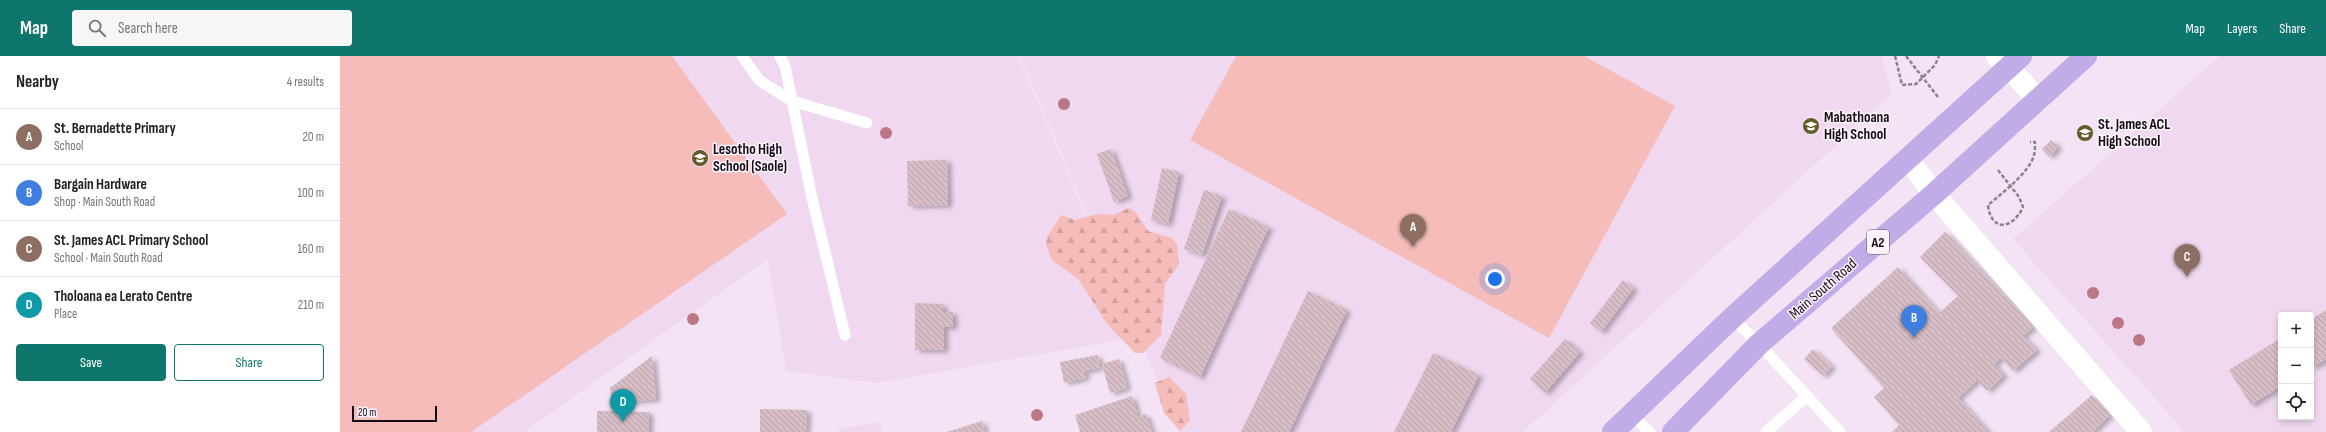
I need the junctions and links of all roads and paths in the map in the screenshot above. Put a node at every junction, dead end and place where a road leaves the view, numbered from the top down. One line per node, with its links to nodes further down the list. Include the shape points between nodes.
1 (742, 56): 10 (lane, via 759,80)
2 (780, 56): 10 (lane, via 785,66)
3 (1895, 56): 5 (path, via 1902,85 1916,84 1935,65)
4 (1906, 56): 8 (path)
5 (1939, 56)
6 (2086, 56): 9 (main road, Main South Road / A2)
7 (2008, 60): 9 (street); 12 (main road)
8 (1910, 62)
9 (2039, 100): 14 (main road, Main South Road / A2)
10 (792, 101): 11 (lane); 17 (lane)
11 (868, 123)
12 (1908, 159): 14 (street); 16 (main road)
13 (2017, 181): 15 (path, via 1988,205 1994,221 2004,225 2012,223 2023,207)
14 (1934, 194): 18 (main road, Main South Road / A2); 26 (street)
15 (2019, 197)
16 (1732, 318): 18 (lane); 20 (main road)
17 (845, 335)
18 (1759, 344): 19 (lane); 23 (main road, Main South Road / A2)
19 (1807, 396): 24 (lane); 25 (lane)
20 (1631, 415): 21 (main road); 22 (lane)
21 (1613, 432)
22 (1650, 432)
23 (1673, 432)
24 (1766, 432)
25 (1840, 432)
26 (2141, 432)

